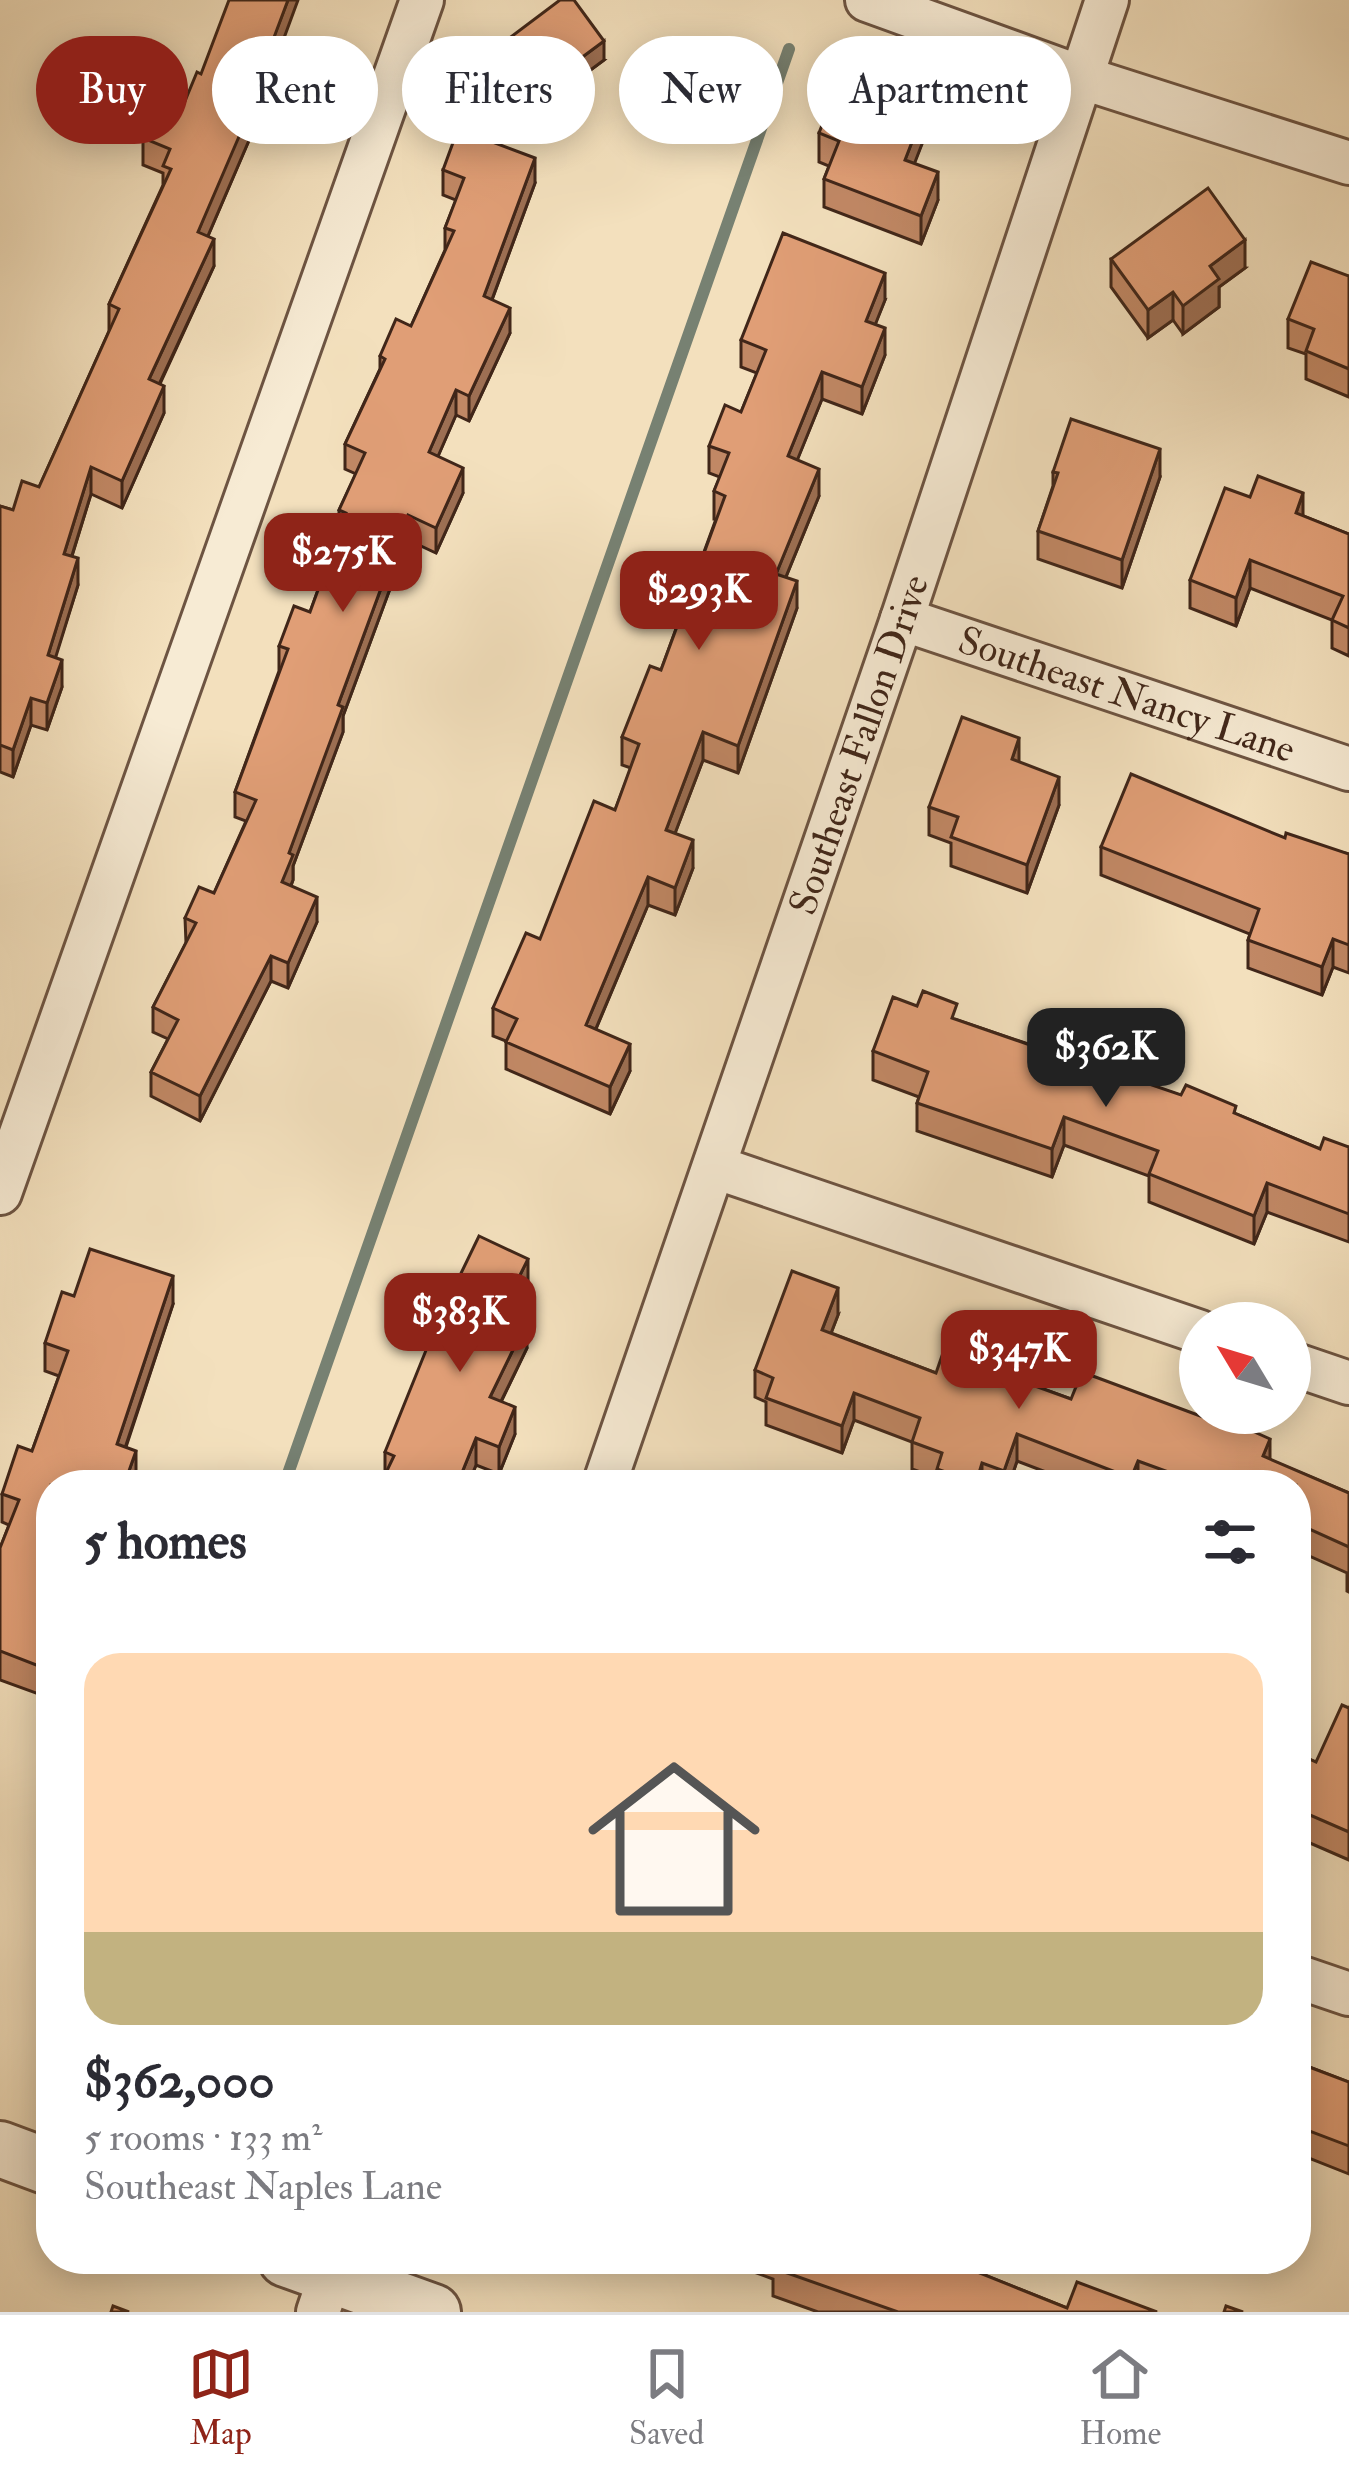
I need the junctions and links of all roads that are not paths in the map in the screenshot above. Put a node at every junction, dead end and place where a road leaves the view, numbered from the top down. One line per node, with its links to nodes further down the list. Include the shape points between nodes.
1 (422, 0): 9 (street)
2 (867, 0): 4 (street)
3 (1107, 0): 4 (street, Southeast Fallon Drive)
4 (1080, 77): 5 (street); 6 (street, Southeast Fallon Drive)
5 (1349, 163)
6 (902, 619): 7 (street, Southeast Nancy Lane); 8 (street, Southeast Fallon Drive)
7 (1349, 769)
8 (715, 1167): 10 (street); 13 (street, Southeast Fallon Drive)
9 (0, 1193)
10 (1179, 1325)
11 (1311, 1370): 12 (street)
12 (1349, 1383)
13 (609, 1470)
14 (1311, 1981): 15 (street)
15 (1349, 1994)
16 (0, 2149): 17 (street)
17 (36, 2162)
18 (317, 2277): 19 (street)
19 (433, 2312)

